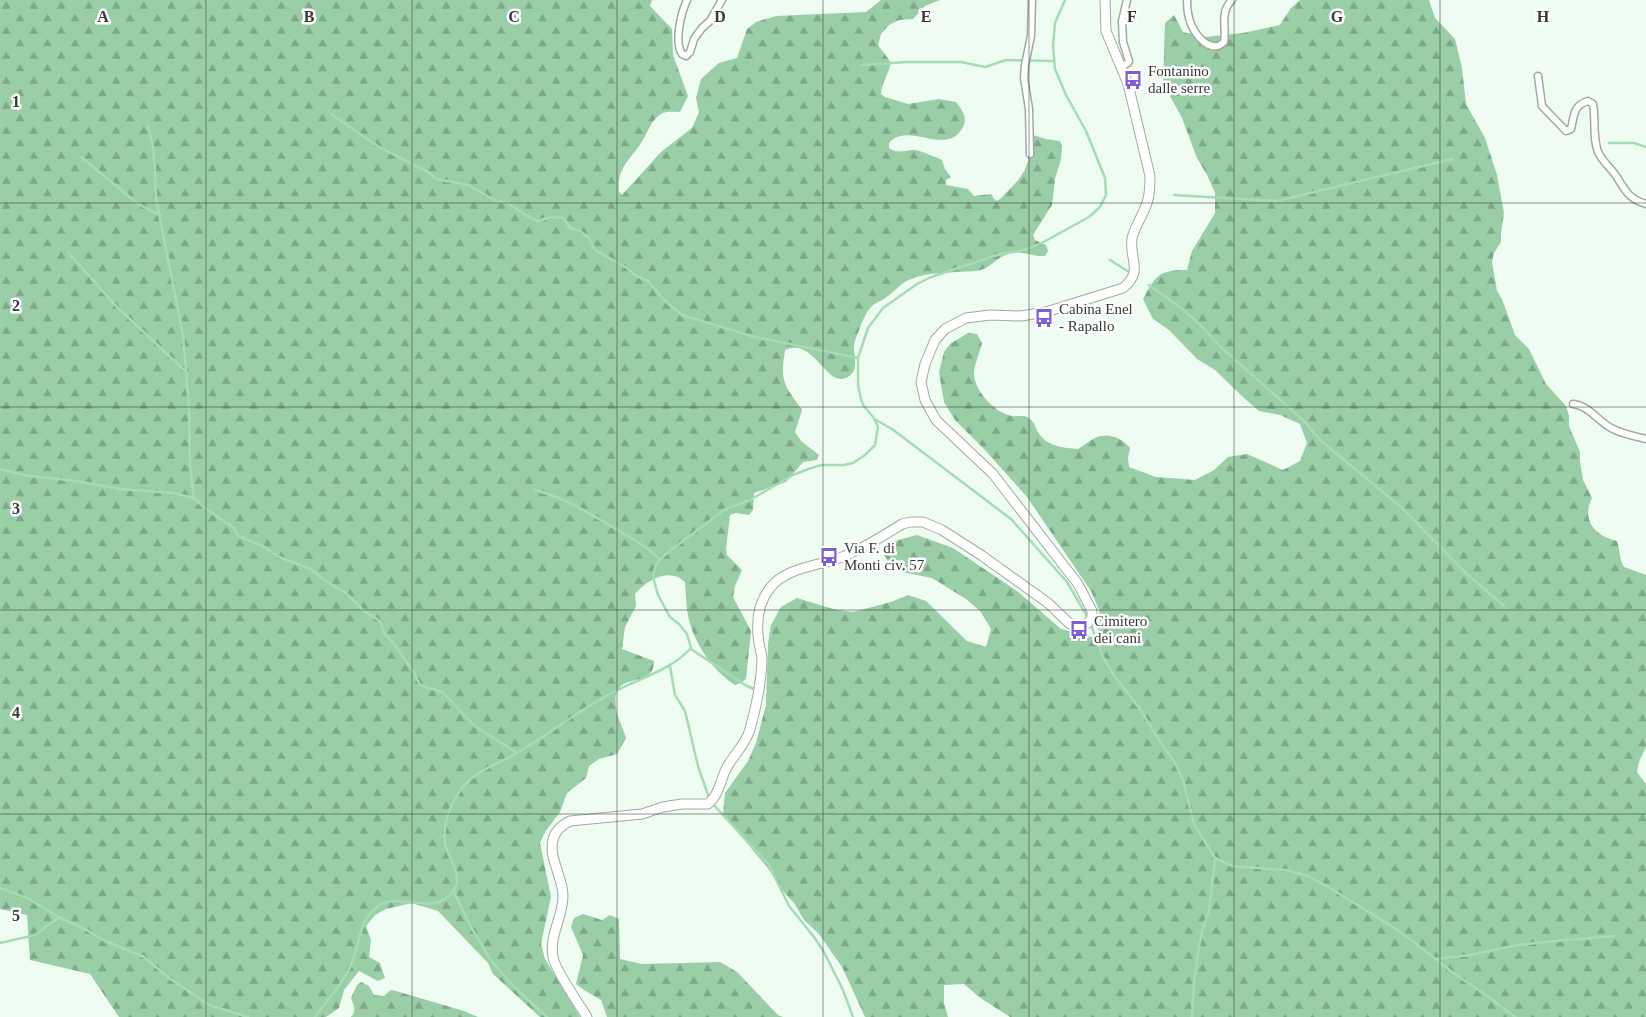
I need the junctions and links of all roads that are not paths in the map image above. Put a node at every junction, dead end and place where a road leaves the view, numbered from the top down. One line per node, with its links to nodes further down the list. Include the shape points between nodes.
1 (687, 0): 2 (street, via 680,21 678,49 686,56)
2 (722, 0)
3 (1032, 0): 10 (street, via 1031,36 1024,78 1029,109)
4 (1105, 0): 8 (street, via 1106,31)
5 (1127, 0): 8 (street, via 1122,21 1128,63)
6 (1187, 0): 7 (street, via 1192,26 1201,40 1216,47 1224,42 1224,12)
7 (1232, 0)
8 (1120, 67): 14 (street, via 1128,84 1150,176 1147,202 1133,236 1135,274 1130,283 1046,312 966,318 945,328 935,340 921,382 925,400 936,420 993,474 1078,584 1092,611 1092,618 1079,626 1070,624 1048,603 981,555 923,522 902,524 842,557 777,580 762,601 758,615 762,658 750,728 714,799 708,804 682,804 642,814 570,821 556,831 551,847 563,895 552,936 553,959)
9 (1538, 76): 11 (street, via 1542,106 1566,131 1571,129 1573,115 1582,103 1588,101 1593,104 1599,154 1627,194)
10 (1030, 154)
11 (1646, 204)
12 (1573, 404): 13 (street, via 1585,407 1621,433)
13 (1646, 439)
14 (587, 1017)

